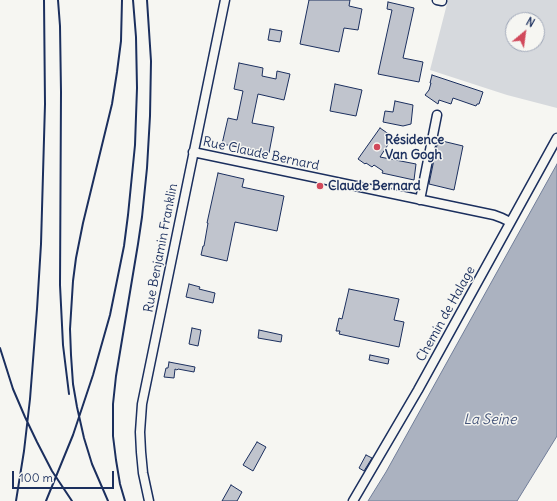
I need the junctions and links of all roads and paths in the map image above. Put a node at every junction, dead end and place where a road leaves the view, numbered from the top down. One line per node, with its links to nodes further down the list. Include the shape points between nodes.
1 (225, 0): 4 (street, Rue Benjamin Franklin)
2 (437, 115): 5 (street)
3 (557, 138): 6 (street, Chemin de Halage)
4 (193, 152): 5 (street, Rue Claude Bernard); 7 (street, Rue Benjamin Franklin, via 142,404 141,452)
5 (420, 200): 6 (street, Rue Claude Bernard, via 494,215)
6 (510, 222): 8 (street, Chemin de Halage, via 418,390)
7 (149, 501)
8 (353, 501)

